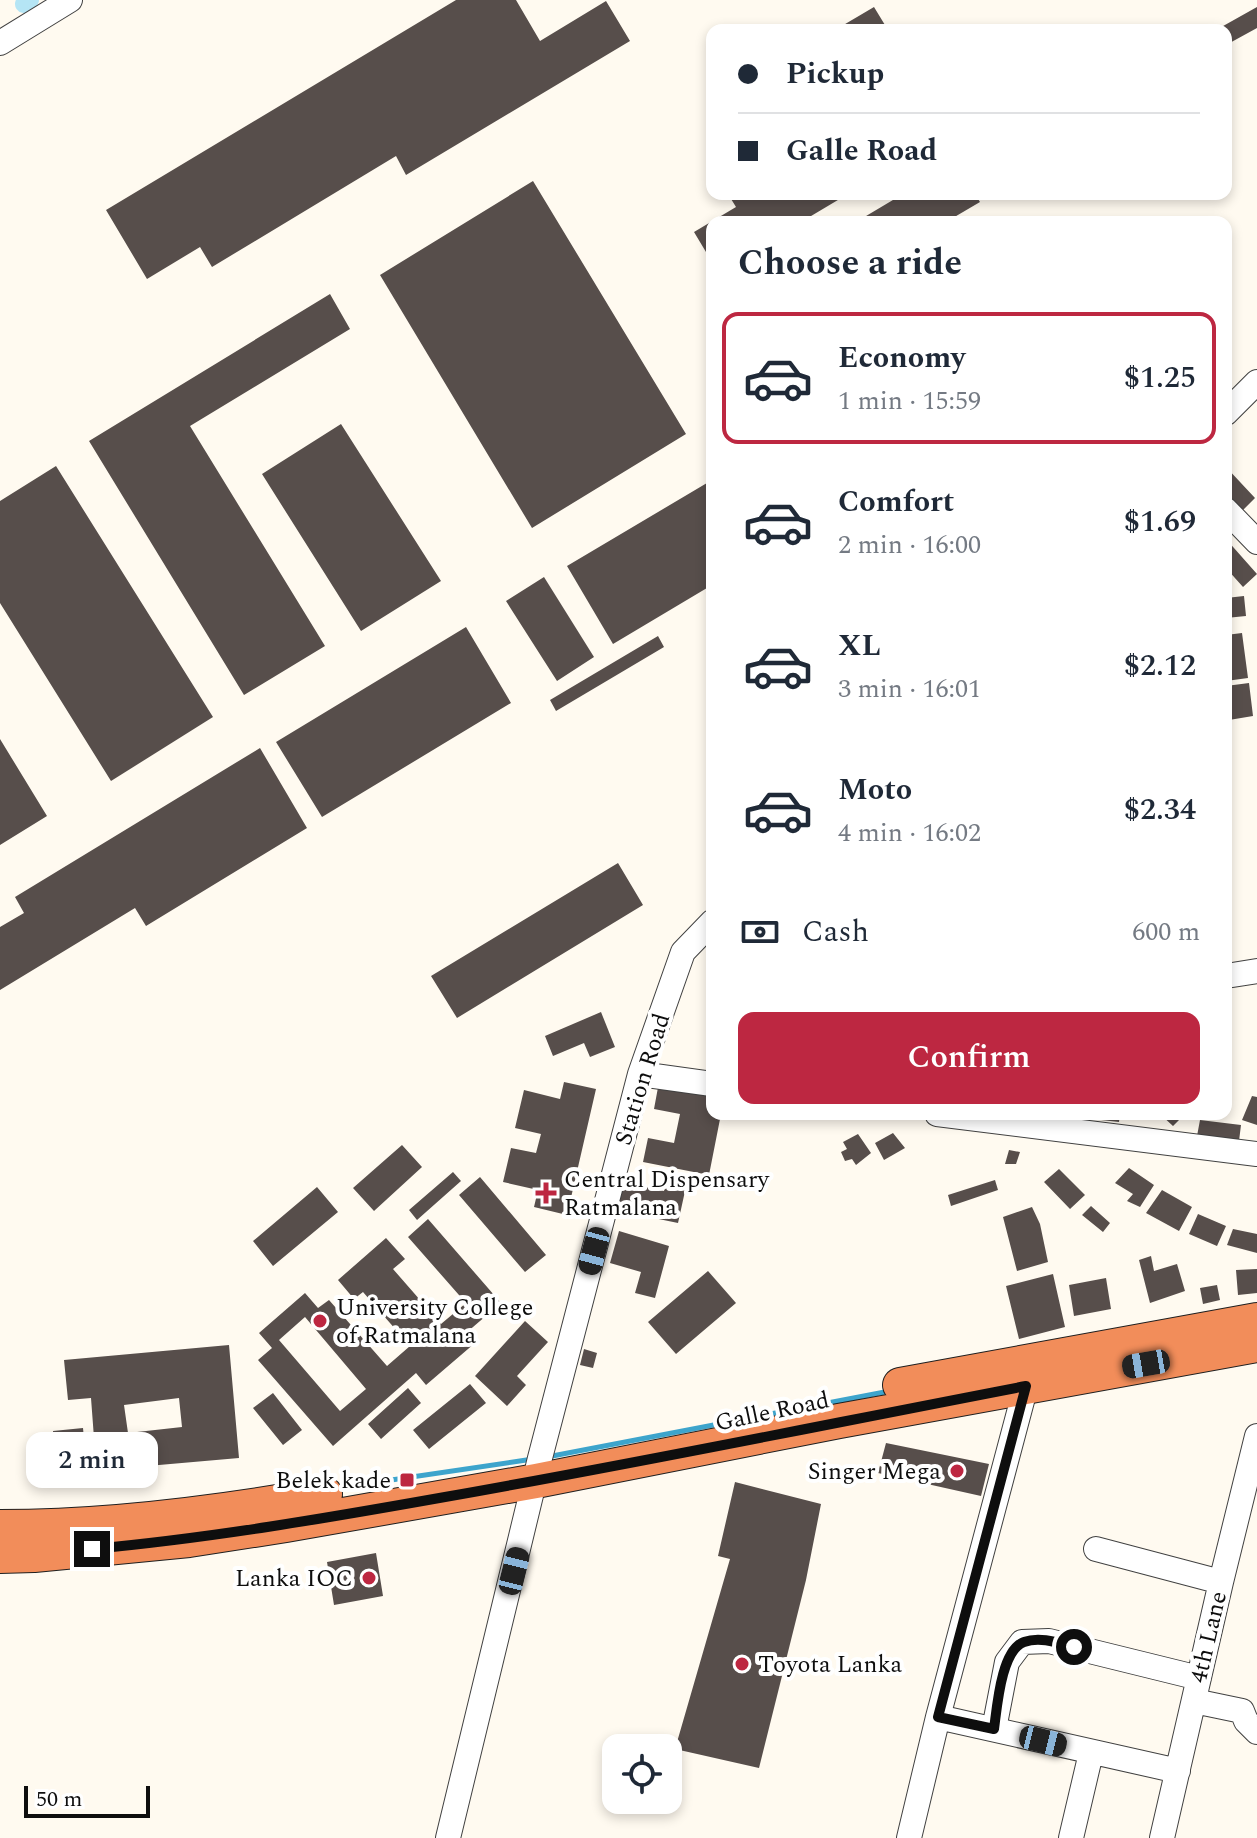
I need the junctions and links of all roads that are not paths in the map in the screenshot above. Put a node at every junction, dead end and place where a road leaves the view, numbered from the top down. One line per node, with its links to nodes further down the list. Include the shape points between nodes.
1 (70, 0): 2 (street)
2 (0, 43)
3 (1257, 382): 4 (street)
4 (1232, 407)
5 (1232, 516): 6 (street)
6 (1257, 542)
7 (706, 928): 10 (street, Station Road, via 683,952)
8 (1257, 971): 9 (street)
9 (1232, 975)
10 (640, 1074): 11 (street); 18 (street, Station Road)
11 (706, 1083)
12 (985, 1120): 13 (street)
13 (1257, 1154)
14 (1257, 1320): 18 (highway, Galle Road, via 851,1395)
15 (1257, 1345): 16 (highway, Galle Road)
16 (1026, 1386): 18 (highway, Galle Road); 25 (street)
17 (1257, 1436): 22 (street, 4th Lane)
18 (538, 1470): 19 (highway, Galle Road, via 210,1513); 21 (highway, Galle Road, via 228,1535); 30 (street, Station Road)
19 (0, 1527)
20 (1096, 1549): 22 (street)
21 (0, 1556)
22 (1221, 1582): 23 (street, 4th Lane)
23 (1196, 1689): 24 (street); 26 (street, via 1049,1641 1022,1642 1007,1662); 29 (street, 4th Lane)
24 (1250, 1703): 27 (street, via 1246,1721)
25 (938, 1717): 26 (street); 31 (street)
26 (994, 1729): 28 (street)
27 (1257, 1732)
28 (1091, 1753): 29 (street); 32 (street)
29 (1178, 1771): 33 (street, 4th Lane)
30 (448, 1838)
31 (909, 1838)
32 (1071, 1838)
33 (1162, 1838)

